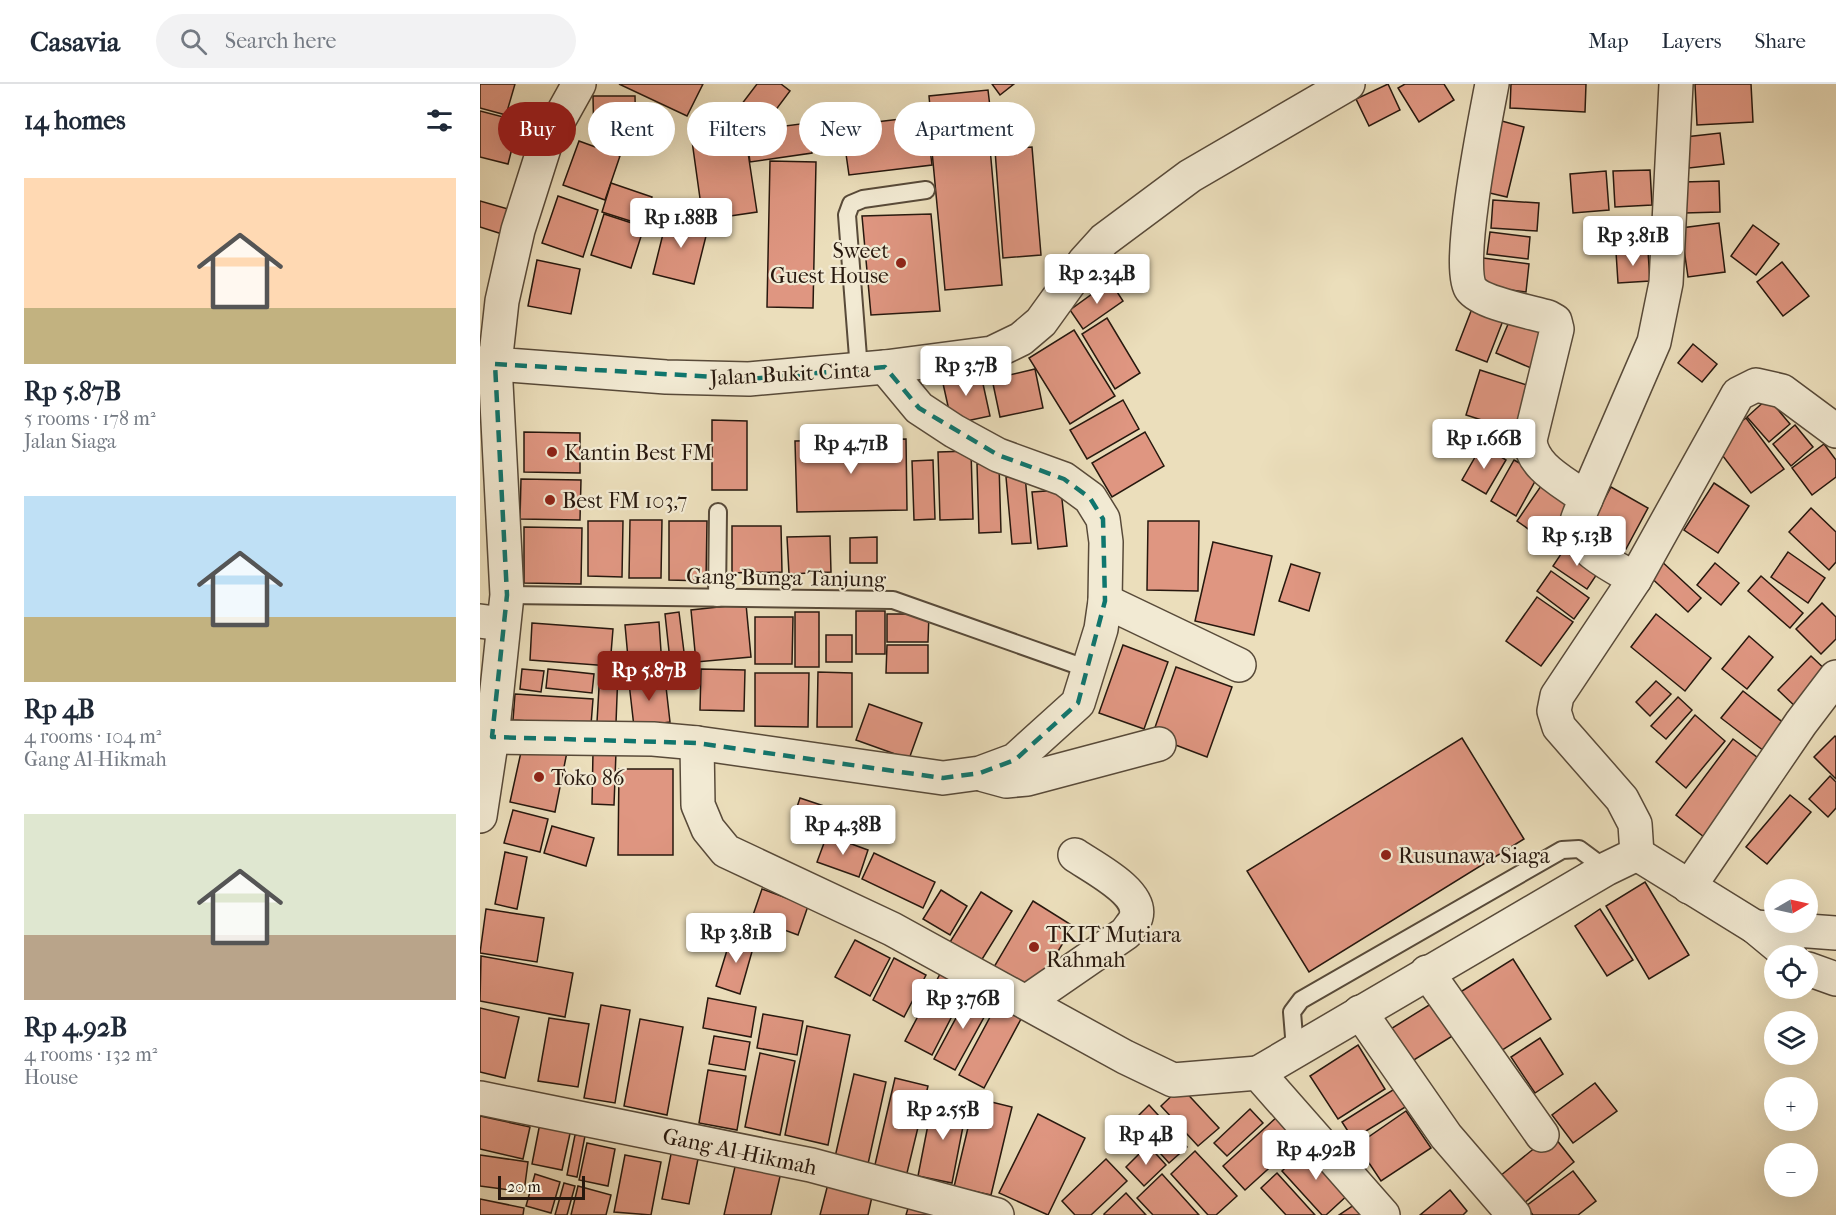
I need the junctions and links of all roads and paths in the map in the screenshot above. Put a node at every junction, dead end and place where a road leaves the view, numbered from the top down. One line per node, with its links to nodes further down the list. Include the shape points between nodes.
1 (579, 84): 6 (street, via 545,145 518,230)
2 (1348, 84): 7 (street, Jalan Bukit Cinta, via 1190,176 1104,240 1041,322 1021,339 992,353)
3 (1492, 84): 9 (street, via 1472,188 1469,288 1479,297 1556,321 1530,440 1531,453)
4 (1676, 84): 9 (street, via 1666,283 1654,342)
5 (927, 190): 7 (lane, via 862,199 851,204 847,215)
6 (488, 364): 7 (street, Jalan Bukit Cinta, via 749,379); 14 (street)
7 (872, 369): 13 (street, via 954,431 998,455 1064,479 1090,498 1103,519)
8 (1835, 427): 11 (street, via 1782,391 1756,386 1738,394)
9 (1586, 499): 11 (street, via 1576,525 1577,536 1583,545)
10 (718, 512): 12 (lane)
11 (1635, 579): 24 (street, via 1557,696 1554,711 1559,727 1622,799 1635,824)
12 (717, 598): 14 (lane, Gang Bunga Tanjung); 16 (lane, Gang Bunga Tanjung, via 893,600)
13 (1105, 602): 15 (street); 16 (street)
14 (497, 613): 18 (street)
15 (1239, 665)
16 (1088, 669): 21 (street, via 1078,703 1061,720 1015,760)
17 (1836, 677): 27 (street)
18 (492, 737): 19 (street); 22 (street)
19 (697, 743): 21 (street, via 943,778); 34 (street, via 698,805 708,829 726,851 892,929)
20 (1159, 744): 21 (street, via 1027,779 1006,781)
21 (980, 773)
22 (480, 810): 23 (street)
23 (480, 816)
24 (1637, 854): 26 (street); 27 (street)
25 (1075, 855): 34 (street, via 1129,892 1136,917 1126,933)
26 (1606, 869): 31 (street); 36 (lane, via 1579,849 1562,850 1311,994 1292,1012)
27 (1689, 887): 28 (street)
28 (1755, 927): 29 (street); 30 (street)
29 (1836, 933)
30 (1777, 945)
31 (1427, 972): 35 (street); 39 (street)
32 (1818, 973): 33 (street)
33 (1836, 979)
34 (1026, 1002): 37 (street, via 1173,1080)
35 (1360, 1012): 36 (street); 42 (street, via 1446,1136)
36 (1295, 1049): 37 (street)
37 (1258, 1073): 41 (street)
38 (480, 1098): 40 (street, Gang Al-Hikmah, via 811,1165)
39 (1542, 1135)
40 (995, 1214)
41 (1383, 1215)
42 (1514, 1215)

